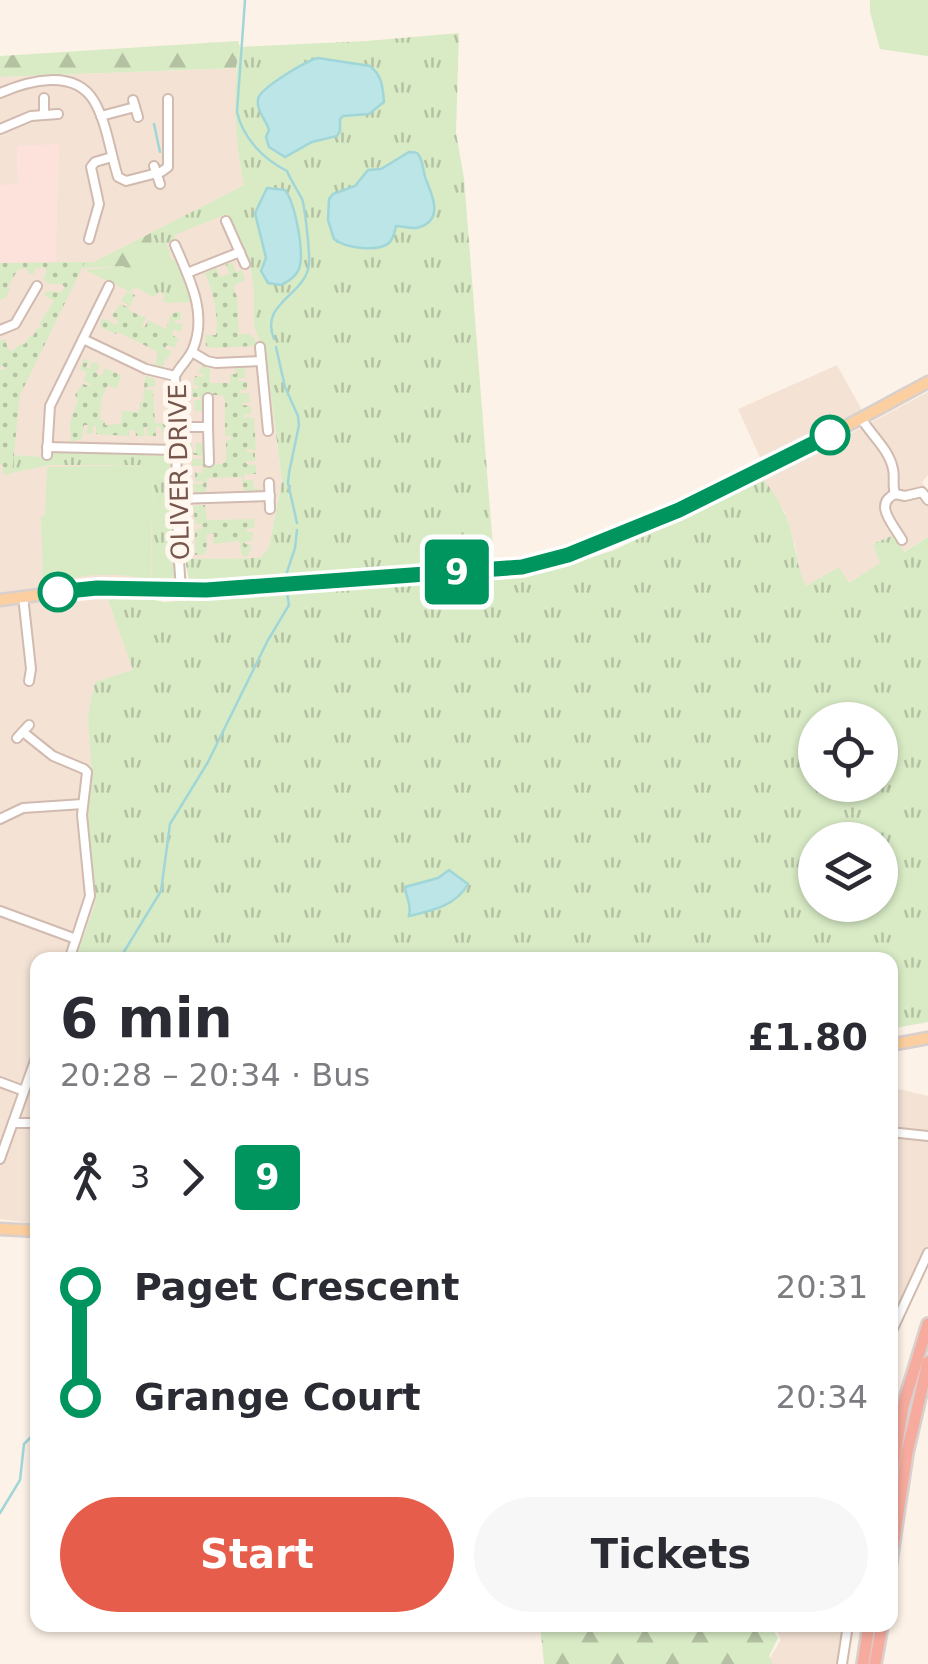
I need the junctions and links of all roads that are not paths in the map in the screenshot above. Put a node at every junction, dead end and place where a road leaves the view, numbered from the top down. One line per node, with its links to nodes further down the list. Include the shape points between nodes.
1 (0, 93): 6 (street, via 60,80 90,95)
2 (44, 98): 4 (street)
3 (168, 99): 10 (street, via 168,164)
4 (44, 114): 5 (street); 8 (street)
5 (58, 114)
6 (101, 116): 7 (street, via 134,103); 9 (street)
7 (138, 117)
8 (0, 129)
9 (112, 157): 10 (street, via 123,181); 13 (street, via 90,167 99,204)
10 (156, 170): 11 (street)
11 (160, 184)
12 (226, 221): 15 (street)
13 (88, 239)
14 (174, 245): 17 (street, OLIVER DRIVE)
15 (240, 252): 16 (street); 17 (street)
16 (245, 264)
17 (187, 274): 23 (street, OLIVER DRIVE, via 198,302)
18 (37, 286): 20 (street, via 15,324)
19 (108, 286): 21 (street)
20 (0, 330)
21 (84, 338): 25 (street); 32 (street, via 52,403 47,451)
22 (260, 347): 24 (street)
23 (192, 352): 24 (street, via 207,362); 25 (street, OLIVER DRIVE)
24 (261, 361): 31 (street)
25 (175, 376): 30 (street, OLIVER DRIVE)
26 (928, 382): 28 (main road)
27 (208, 398): 29 (street)
28 (861, 418): 35 (street, via 893,469); 41 (main road, via 679,510 540,563)
29 (208, 427): 30 (street); 33 (street)
30 (175, 428): 32 (street, OLIVER DRIVE)
31 (268, 430)
32 (176, 450): 37 (street, OLIVER DRIVE)
33 (209, 462)
34 (270, 482): 36 (street)
35 (894, 494): 38 (street, via 922,492); 40 (street, via 884,508)
36 (270, 496): 37 (street); 39 (street)
37 (177, 499): 41 (street, OLIVER DRIVE)
38 (928, 500)
39 (270, 509)
40 (902, 540)
41 (181, 590): 42 (main road, via 97,588)
42 (23, 596): 43 (main road); 44 (street)
43 (0, 600)
44 (29, 681)
45 (23, 731): 46 (street, via 87,772)
46 (83, 804): 47 (street, via 22,808); 49 (street, via 90,896)
47 (0, 819)
48 (0, 912): 49 (street)
49 (76, 939): 50 (street)
50 (72, 952)
51 (928, 1038): 52 (main road)
52 (898, 1044)
53 (30, 1074): 55 (street)
54 (0, 1082): 55 (street)
55 (24, 1090): 56 (street)
56 (12, 1122): 57 (street); 60 (street)
57 (30, 1123)
58 (898, 1133): 59 (street)
59 (928, 1136)
60 (0, 1158)
61 (0, 1230): 62 (main road)
62 (30, 1231)
63 (928, 1253): 64 (street)
64 (898, 1318)
65 (928, 1324): 67 (highway)
66 (928, 1362): 68 (highway)
67 (898, 1437)
68 (898, 1513)
69 (847, 1632): 72 (street)
70 (868, 1632): 73 (highway)
71 (881, 1632): 74 (highway)
72 (842, 1664)
73 (863, 1664)
74 (876, 1664)

